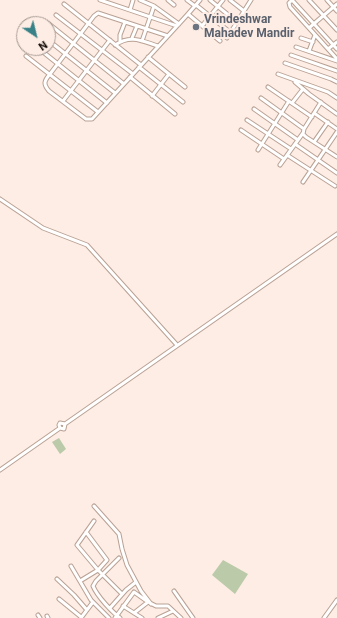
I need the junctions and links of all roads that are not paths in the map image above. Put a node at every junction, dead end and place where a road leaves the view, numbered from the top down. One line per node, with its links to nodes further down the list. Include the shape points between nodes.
1 (100, 0): 22 (street)
2 (133, 0): 22 (street)
3 (140, 0): 15 (street)
4 (147, 0): 15 (street)
5 (168, 0): 17 (street)
6 (187, 0): 18 (street)
7 (200, 0): 18 (street)
8 (210, 0): 20 (street)
9 (224, 0): 20 (street)
10 (230, 0): 23 (street)
11 (250, 0): 23 (street)
12 (310, 0): 27 (street)
13 (327, 0): 21 (street)
14 (64, 4): 32 (street)
15 (151, 4): 19 (street)
16 (337, 4): 21 (street)
17 (174, 5)
18 (196, 5): 25 (street); 28 (street)
19 (154, 6): 29 (street); 34 (street)
20 (218, 7): 28 (street); 31 (street)
21 (333, 7): 24 (street); 27 (street)
22 (130, 10): 29 (street)
23 (244, 11): 31 (street)
24 (337, 11)
25 (188, 14): 34 (street); 36 (street)
26 (56, 15): 42 (street)
27 (324, 15): 33 (street); 40 (street)
28 (210, 16): 36 (street); 41 (street)
29 (151, 17): 34 (street); 38 (street)
30 (126, 22): 32 (street, via 98,13); 35 (street); 49 (street)
31 (237, 22): 41 (street)
32 (89, 23): 42 (street); 48 (street)
33 (314, 24): 37 (street); 37 (street, via 292,0 289,2 288,4); 56 (street)
34 (178, 25): 44 (street)
35 (137, 26): 38 (street); 45 (street)
36 (202, 26): 51 (street)
37 (309, 28): 43 (street)
38 (146, 29): 44 (street); 50 (street)
39 (56, 30): 54 (street)
40 (337, 30)
41 (231, 33): 46 (street)
42 (81, 34): 54 (street); 62 (street)
43 (315, 35): 52 (street); 60 (street)
44 (168, 36): 57 (street)
45 (132, 38): 49 (street); 50 (street)
46 (227, 38)
47 (301, 38): 52 (street)
48 (110, 40): 55 (street); 62 (street)
49 (120, 41): 55 (street)
50 (142, 41): 57 (street)
51 (220, 41)
52 (313, 42): 63 (street)
53 (337, 42): 56 (street)
54 (73, 44): 64 (street); 70 (street)
55 (115, 44): 73 (street)
56 (333, 45): 60 (street); 61 (street)
57 (158, 46): 68 (street)
58 (56, 47): 64 (street)
59 (296, 47): 63 (street)
60 (328, 49): 69 (street)
61 (337, 49)
62 (102, 51): 70 (street); 79 (street)
63 (309, 51): 69 (street)
64 (65, 54): 72 (street); 74 (street)
65 (291, 55): 75 (street)
66 (26, 56): 76 (street)
67 (48, 56): 72 (street)
68 (148, 57): 73 (street); 77 (street)
69 (337, 60)
70 (94, 61): 74 (street); 83 (street)
71 (285, 63): 82 (street)
72 (58, 64): 76 (street); 81 (street)
73 (140, 66): 79 (street); 84 (street)
74 (86, 71): 81 (street); 89 (street)
75 (337, 71)
76 (50, 74): 88 (street); 93 (street, via 45,85)
77 (169, 74): 84 (street); 85 (street)
78 (278, 74): 80 (street)
79 (131, 76): 83 (street); 90 (street)
80 (294, 80): 87 (street); 92 (street, via 328,92)
81 (79, 81): 88 (street); 97 (street)
82 (337, 82)
83 (124, 84): 89 (street)
84 (161, 85): 90 (street); 94 (street)
85 (185, 87)
86 (268, 87): 95 (street)
87 (303, 89): 95 (street); 96 (street)
88 (71, 91): 93 (street); 99 (street)
89 (115, 93): 97 (street)
90 (152, 96): 102 (street)
91 (261, 98): 100 (street)
92 (337, 98)
93 (63, 101): 99 (street, via 88,120)
94 (183, 102)
95 (291, 102): 100 (street); 104 (street)
96 (321, 102): 101 (street); 103 (street)
97 (107, 103): 99 (street)
98 (254, 109): 107 (street)
99 (98, 112)
100 (282, 113): 107 (street); 108 (street)
101 (314, 113): 104 (street); 106 (street)
102 (175, 114)
103 (337, 114)
104 (312, 117): 108 (street)
105 (248, 120): 112 (street)
106 (328, 122): 109 (street); 114 (street)
107 (275, 124): 112 (street); 113 (street)
108 (304, 129): 111 (street)
109 (337, 129): 118 (street)
110 (241, 130): 115 (street)
111 (303, 133): 113 (street); 114 (street)
112 (268, 134): 115 (street); 117 (street)
113 (298, 140): 116 (street)
114 (314, 142): 118 (street)
115 (261, 144): 119 (street); 122 (street)
116 (294, 144): 117 (street); 123 (street)
117 (291, 149): 120 (street)
118 (325, 149): 121 (street); 123 (street)
119 (258, 150)
120 (287, 155): 122 (street); 125 (street)
121 (337, 156)
122 (284, 159): 124 (street)
123 (318, 160): 125 (street); 126 (street)
124 (280, 165)
125 (311, 170): 127 (street); 128 (street)
126 (337, 173)
127 (303, 182)
128 (335, 186)
129 (0, 199): 131 (street, via 43,228 87,245)
130 (337, 234): 131 (street)
131 (177, 345): 132 (street, via 65,424 60,423 60,428)
132 (0, 470)
133 (94, 506): 142 (street, via 119,534 124,555)
134 (94, 521): 135 (street)
135 (86, 532): 138 (street, via 77,545); 138 (street, via 107,558)
136 (119, 558): 139 (street)
137 (71, 566): 141 (street)
138 (98, 570): 139 (street); 141 (street)
139 (102, 574): 144 (street); 151 (street, via 93,586)
140 (57, 579): 152 (street)
141 (80, 580): 147 (street)
142 (136, 582): 144 (street); 149 (street)
143 (174, 592): 162 (street)
144 (122, 594): 151 (street)
145 (59, 599): 158 (street)
146 (337, 600): 163 (street)
147 (93, 602): 152 (street); 155 (street)
148 (148, 602): 149 (street); 150 (street, via 134,592); 154 (street)
149 (151, 604): 153 (street, via 160,607 167,605)
150 (123, 606): 154 (street); 156 (street)
151 (110, 608): 156 (street)
152 (87, 610): 158 (street)
153 (173, 611): 160 (street); 161 (street)
154 (134, 613): 157 (street)
155 (107, 617)
156 (116, 617): 159 (street)
157 (139, 617)
158 (81, 618)
159 (120, 618)
160 (158, 618)
161 (181, 618)
162 (193, 618)
163 (324, 618)

